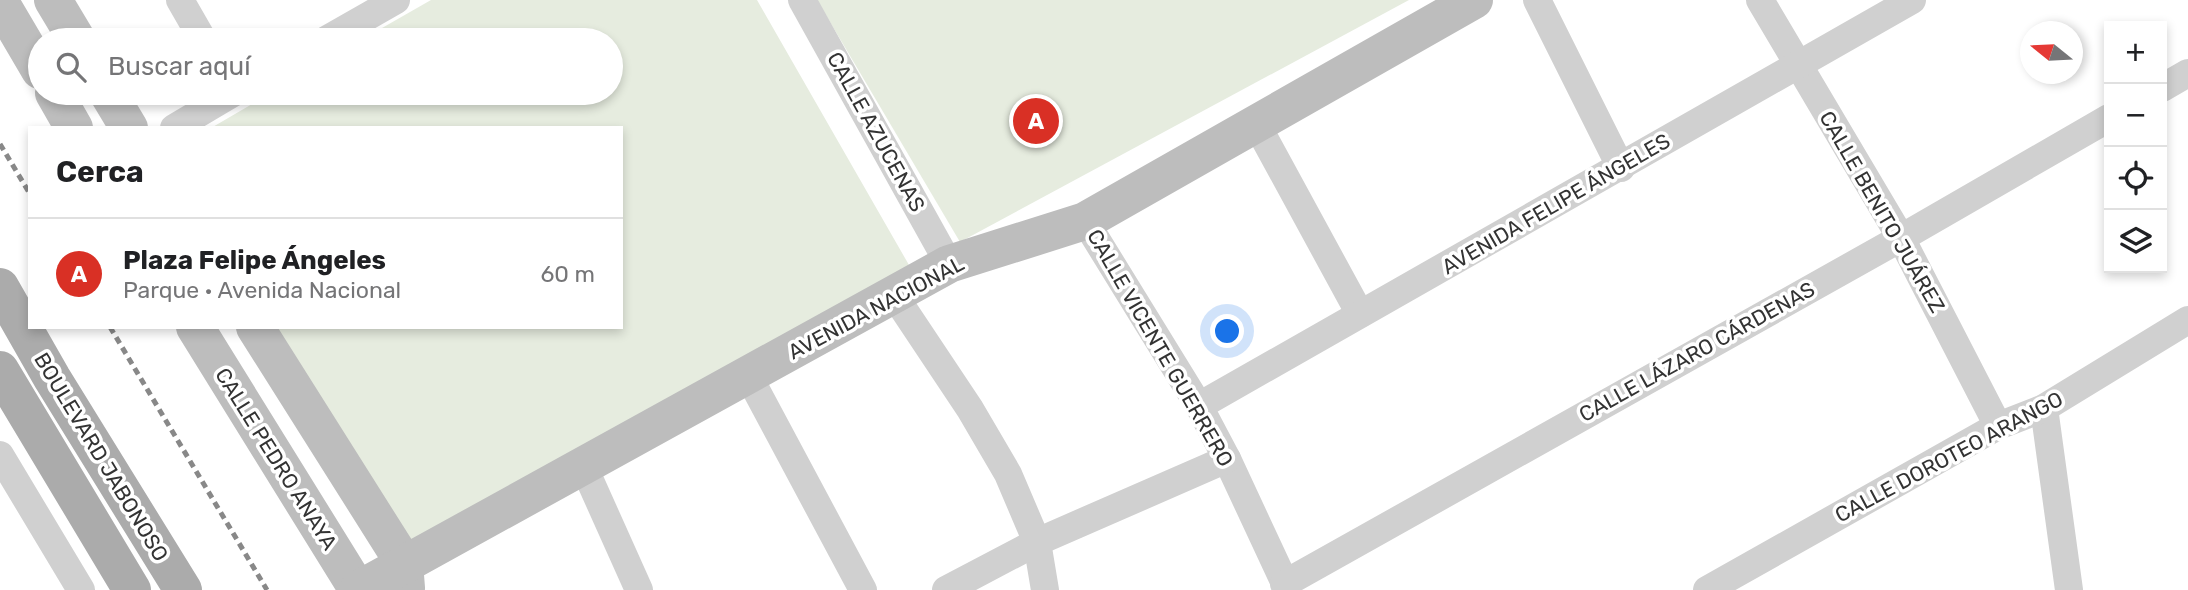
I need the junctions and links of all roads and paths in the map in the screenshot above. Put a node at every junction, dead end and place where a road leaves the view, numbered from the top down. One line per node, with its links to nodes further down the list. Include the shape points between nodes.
1 (53, 0): 10 (street)
2 (180, 0): 11 (street)
3 (396, 0): 12 (street)
4 (802, 0): 28 (street, CALLE AZUCENAS)
5 (1474, 0): 21 (street, AVENIDA NACIONAL)
6 (1537, 0): 25 (street)
7 (1760, 0): 14 (street, CALLE BENITO JUÁREZ)
8 (1912, 0): 14 (street, AVENIDA FELIPE ÁNGELES)
9 (0, 2): 13 (street)
10 (70, 28)
11 (196, 28)
12 (347, 28)
13 (28, 50)
14 (1797, 65): 25 (street, AVENIDA FELIPE ÁNGELES); 27 (street, CALLE BENITO JUÁREZ)
15 (2188, 73): 16 (street)
16 (2167, 85)
17 (61, 105): 22 (street)
18 (115, 105): 23 (street)
19 (213, 105): 24 (street)
20 (2104, 121): 27 (street, CALLE LÁZARO CÁRDENAS)
21 (1257, 125): 26 (street, AVENIDA NACIONAL); 31 (street)
22 (74, 126)
23 (128, 126)
24 (177, 126)
25 (1621, 168): 31 (street, AVENIDA FELIPE ÁNGELES)
26 (1085, 221): 28 (street, AVENIDA NACIONAL); 37 (street, CALLE VICENTE GUERRERO)
27 (1901, 238): 40 (street, CALLE BENITO JUÁREZ); 46 (street, CALLE LÁZARO CÁRDENAS)
28 (950, 264): 30 (street, AVENIDA NACIONAL)
29 (0, 287): 50 (main road, BOULEVARD JABONOSO)
30 (894, 295): 36 (street, AVENIDA NACIONAL); 44 (street, via 1008,474)
31 (1360, 314): 37 (street, AVENIDA FELIPE ÁNGELES)
32 (2188, 320): 38 (street, CALLE DOROTEO ARANGO)
33 (196, 329): 51 (street, CALLE PEDRO ANAYA)
34 (256, 329): 45 (street)
35 (0, 370): 39 (main road, BOULEVARD JABONOSO)
36 (748, 375): 43 (street, AVENIDA NACIONAL); 53 (street)
37 (1199, 406): 42 (street, CALLE VICENTE GUERRERO)
38 (2044, 408): 40 (street, CALLE DOROTEO ARANGO); 56 (street)
39 (11, 413): 49 (main road, BOULEVARD JABONOSO)
40 (1998, 426): 47 (street, CALLE DOROTEO ARANGO)
41 (0, 455): 48 (street)
42 (1227, 459): 44 (street); 46 (street, CALLE VICENTE GUERRERO)
43 (583, 465): 45 (street, AVENIDA NACIONAL); 52 (street)
44 (1037, 542): 54 (street); 55 (street)
45 (405, 576): 51 (street, AVENIDA NACIONAL)
46 (1286, 587)
47 (1718, 587)
48 (82, 590)
49 (132, 590)
50 (183, 590)
51 (358, 590)
52 (639, 590)
53 (863, 590)
54 (946, 590)
55 (1045, 590)
56 (2069, 590)

